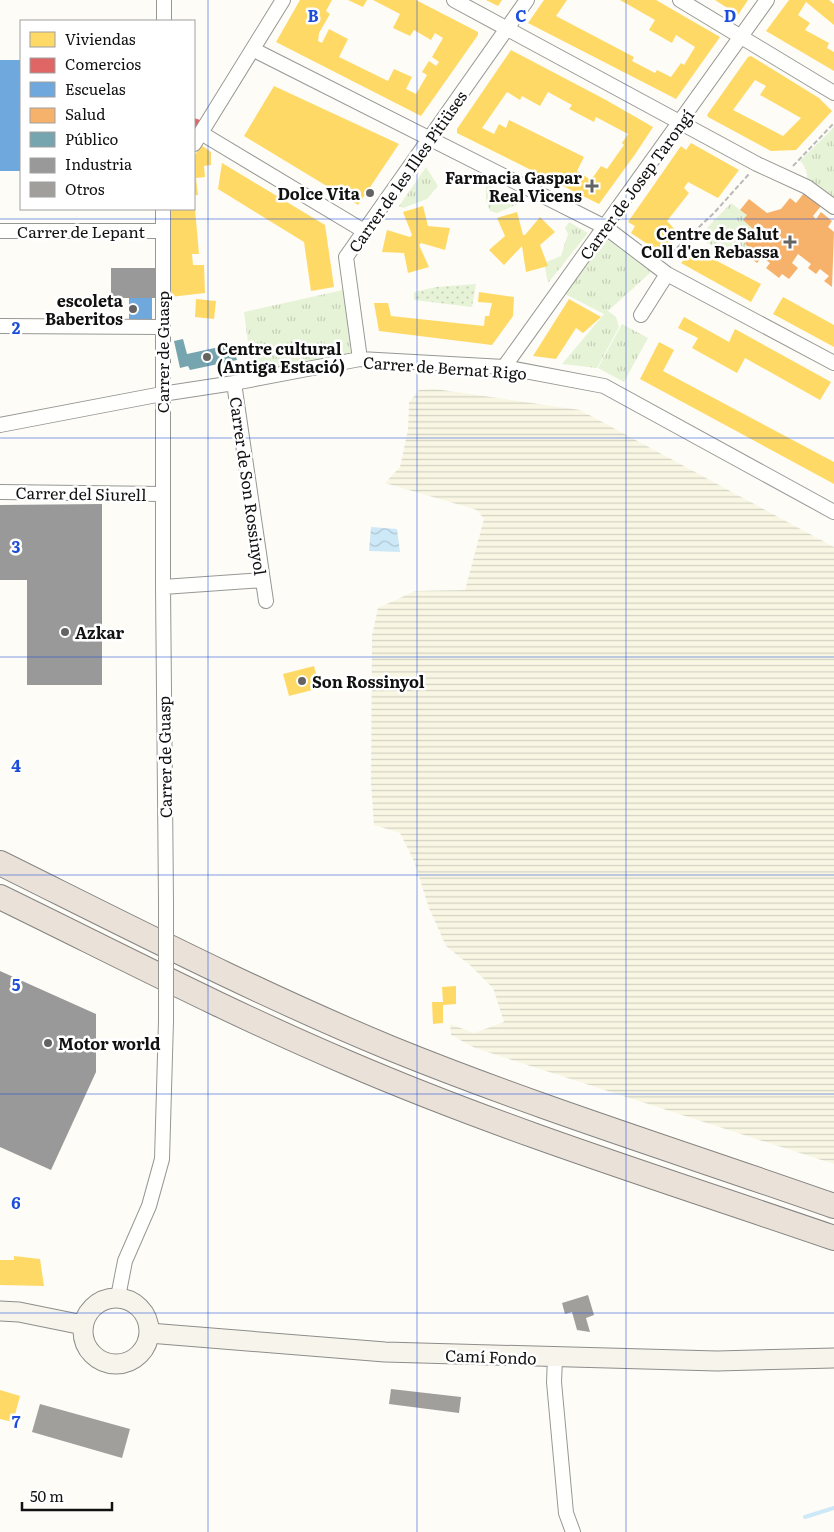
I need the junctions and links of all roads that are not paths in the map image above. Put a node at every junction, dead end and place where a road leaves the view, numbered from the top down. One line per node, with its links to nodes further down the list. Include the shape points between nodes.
1 (164, 0): 7 (street)
2 (283, 0): 10 (street)
3 (454, 0): 8 (street)
4 (528, 0): 8 (street, Carrer de les Illes Pitiüses)
5 (680, 0): 9 (street)
6 (768, 0): 9 (street, Carrer de Josep Tarongí)
7 (164, 20)
8 (508, 29): 12 (street); 14 (street, Carrer de les Illes Pitiüses)
9 (742, 36): 11 (street); 12 (street, Carrer de Josep Tarongí)
10 (254, 50): 13 (street); 14 (street)
11 (834, 93)
12 (680, 123): 15 (street, via 807,187); 17 (street, Carrer de Josep Tarongí)
13 (197, 138): 20 (street)
14 (430, 138): 17 (street); 20 (street, Carrer de les Illes Pitiüses)
15 (834, 207)
16 (163, 210): 19 (street, Carrer de Guasp)
17 (605, 227): 21 (street); 27 (street, Carrer de Josep Tarongí)
18 (0, 231): 19 (street, Carrer de Lepant)
19 (163, 231): 24 (street, Carrer de Guasp)
20 (364, 231): 25 (street, Carrer de les Illes Pitiüses, via 346,257)
21 (662, 270): 22 (street); 26 (street)
22 (640, 315)
23 (0, 326): 24 (street)
24 (162, 327): 29 (street, Carrer de Guasp)
25 (360, 360): 27 (street, Carrer de Bernat Rigo); 28 (street, Carrer de Bernat Rigo)
26 (834, 362)
27 (504, 367): 33 (street, Carrer de Bernat Rigo, via 604,386)
28 (234, 383): 29 (street, Carrer de Son Rossinyol); 34 (street, Carrer de Son Rossinyol)
29 (162, 394): 30 (street, Carrer de Son Rossinyol); 32 (street, Carrer de Guasp)
30 (0, 425)
31 (0, 492): 32 (street, Carrer del Siurell)
32 (162, 494): 35 (street, Carrer de Guasp)
33 (834, 512)
34 (263, 580): 35 (street); 36 (street, Carrer de Son Rossinyol)
35 (162, 587): 41 (street, Carrer de Guasp, bridge, via 166,901 162,1159 149,1206 125,1261)
36 (266, 601)
37 (0, 863): 39 (highway, via 248,984 388,1047 499,1090)
38 (0, 897): 40 (highway, via 371,1073 531,1134)
39 (834, 1206)
40 (834, 1238)
41 (118, 1298): 43 (street, via 99,1302); 44 (street, via 133,1302 144,1313)
42 (0, 1311): 43 (street)
43 (83, 1325): 44 (street, via 83,1335 91,1352 107,1363 117,1364 135,1358 147,1342)
44 (149, 1333): 45 (street, Camí Fondo, via 385,1352)
45 (555, 1358): 46 (street, Camí Fondo, via 717,1361); 47 (street, via 554,1382 565,1504)
46 (834, 1358)
47 (573, 1532)

